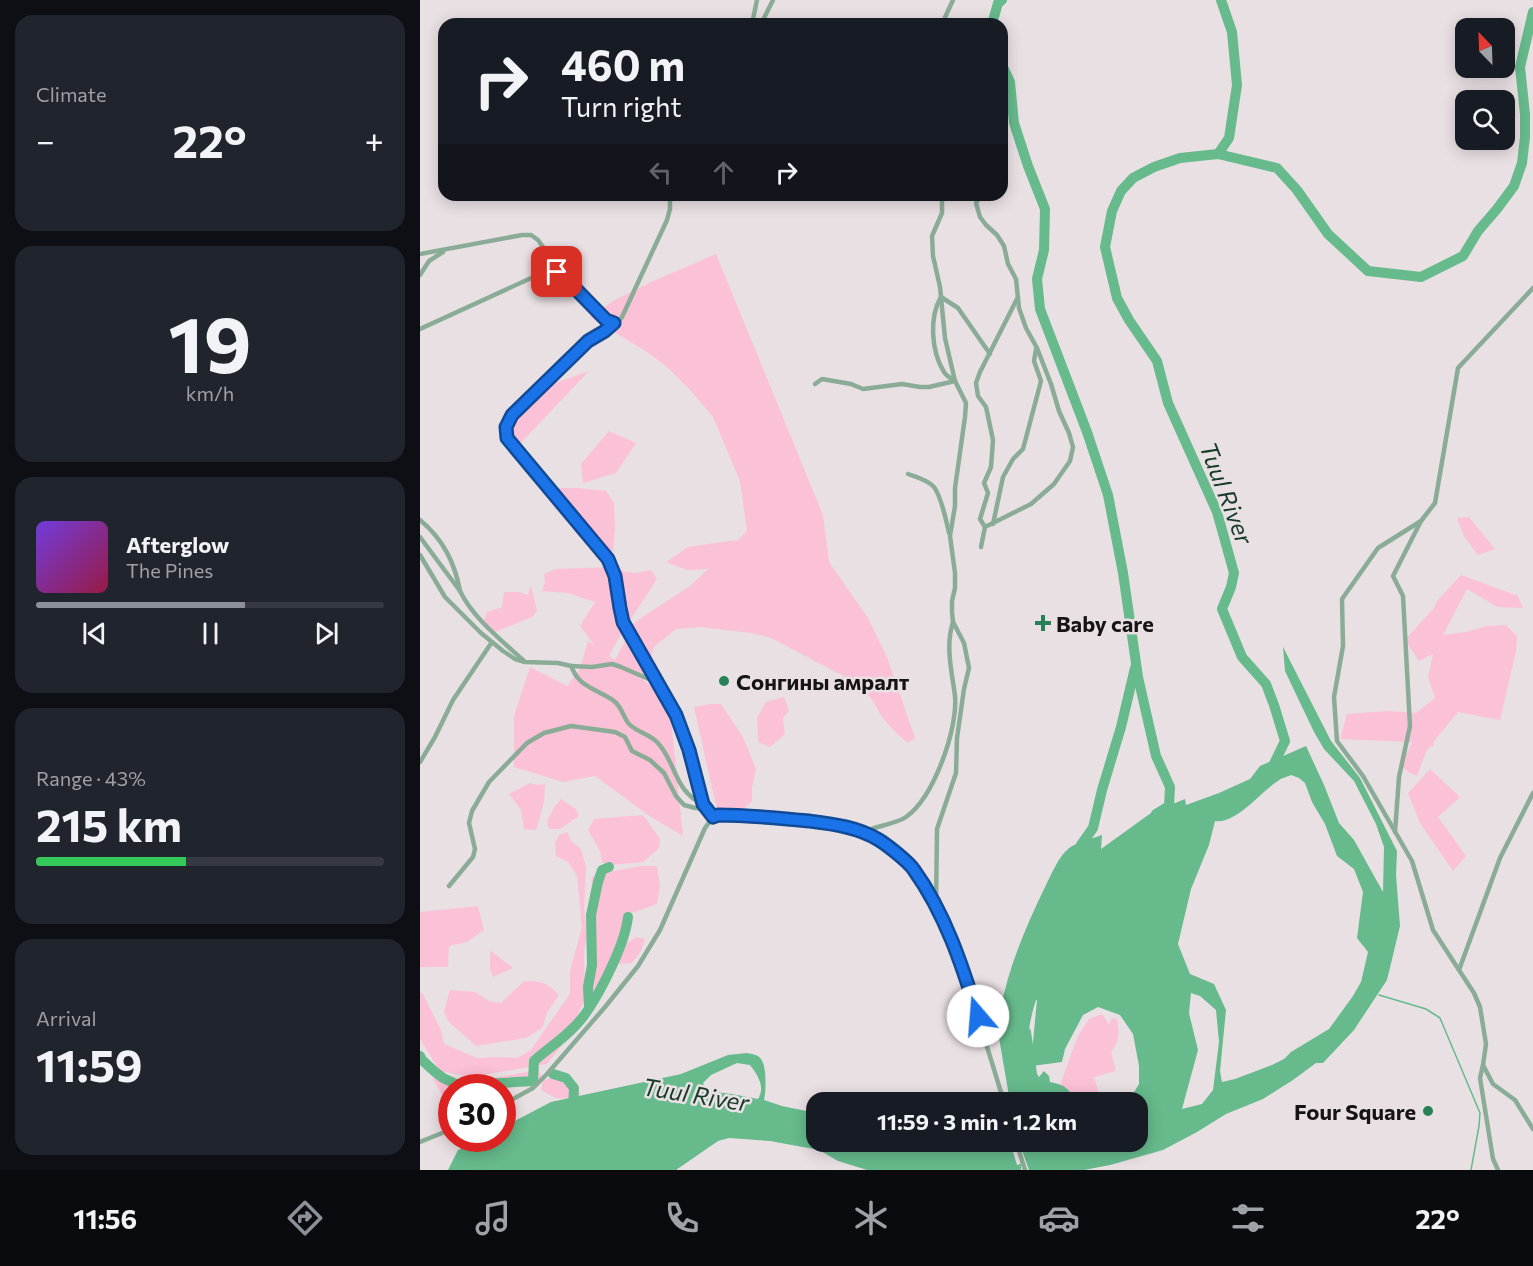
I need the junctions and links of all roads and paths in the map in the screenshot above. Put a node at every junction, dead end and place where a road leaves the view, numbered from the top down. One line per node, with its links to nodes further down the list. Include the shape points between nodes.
1 (757, 0): 4 (street)
2 (773, 0): 5 (street)
3 (953, 0): 6 (street)
4 (753, 18)
5 (764, 18)
6 (945, 18)
7 (670, 201): 17 (street, via 667,220 622,317)
8 (942, 201): 15 (street, via 942,213 932,236)
9 (978, 201): 16 (street, via 980,218 1004,246)
10 (446, 250): 11 (street); 12 (street, via 429,261); 13 (street, via 531,235)
11 (420, 254)
12 (420, 275)
13 (563, 276): 17 (street, via 606,320); 18 (street, via 557,272 542,273)
14 (1533, 288): 25 (street, via 1458,368 1436,503)
15 (941, 297): 20 (street, via 958,308); 21 (street); 21 (street, via 933,319 935,346 945,374)
16 (1018, 297): 19 (street); 20 (street)
17 (614, 323): 37 (street, via 588,341 512,415 505,432 608,559 623,622)
18 (420, 329)
19 (1036, 348): 26 (street, via 1034,362 1041,381 1023,449 1012,459 1003,477); 26 (street, via 1069,433 1073,447 1070,461 1054,484 1031,504)
20 (990, 354): 27 (street, via 976,383 993,440 991,467 984,483 988,493 980,519)
21 (955, 381): 22 (street, via 929,387 902,384 863,389 822,379); 28 (street, via 966,403 966,417)
22 (815, 384)
23 (908, 474): 28 (street, via 934,487)
24 (420, 520): 32 (street, via 433,531 449,556)
25 (1421, 521): 43 (street, via 1393,576 1403,596 1410,726 1399,777); 43 (street, via 1378,548 1342,599 1343,646 1334,697 1337,741 1363,776)
26 (993, 524): 27 (street)
27 (986, 527): 30 (street)
28 (950, 536): 33 (street, via 955,573)
29 (420, 537): 32 (street)
30 (981, 547)
31 (420, 555): 34 (street, via 445,597)
32 (460, 591): 35 (street, via 497,636)
33 (953, 622): 42 (street, via 950,645 956,712 944,759 930,789 911,813); 45 (street, via 964,643 969,668 957,738 956,773 937,829)
34 (492, 642): 35 (street); 38 (street, via 453,700)
35 (525, 662): 36 (street)
36 (571, 666): 37 (street, via 612,664); 40 (street, via 579,680 622,709 630,725 655,740 686,793)
37 (658, 683): 40 (street, via 682,729)
38 (420, 762)
39 (1533, 792): 46 (street, via 1500,858)
40 (704, 806): 41 (street); 44 (street, via 684,805 664,773 632,751 625,737 615,732 571,726 544,733 527,743 489,782 469,823 473,857)
41 (713, 817): 42 (street, via 762,816); 49 (street, via 660,930 638,966 547,1074)
42 (863, 832): 45 (street, via 880,840 913,868)
43 (1395, 832): 46 (street, via 1412,861 1433,930)
44 (449, 886)
45 (936, 908): 48 (street, via 961,962)
46 (1459, 970): 47 (street, via 1480,1007 1486,1044)
47 (1483, 1065): 50 (street, via 1493,1084 1515,1100); 55 (street, via 1480,1078)
48 (1001, 1092)
49 (516, 1097)
50 (1533, 1128)
51 (438, 1135): 52 (street)
52 (420, 1142)
53 (1019, 1152): 54 (street)
54 (1024, 1170)
55 (1497, 1170)

